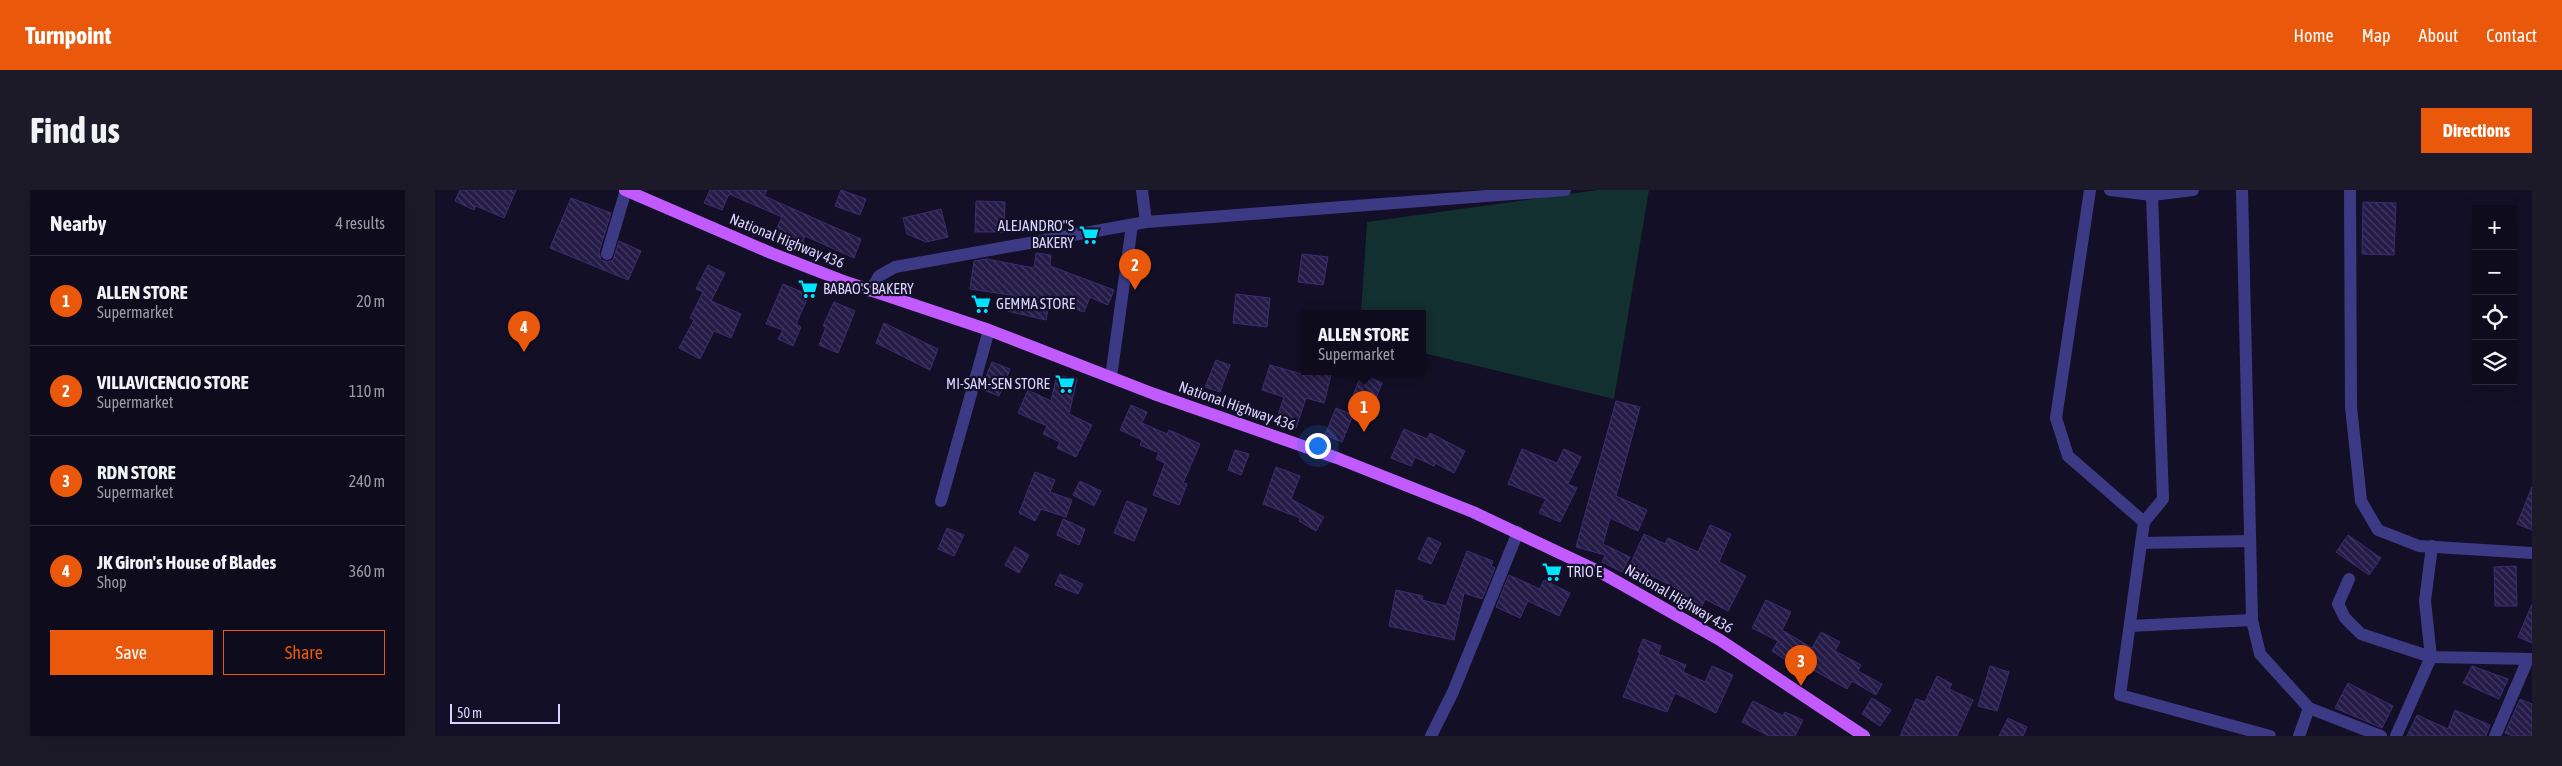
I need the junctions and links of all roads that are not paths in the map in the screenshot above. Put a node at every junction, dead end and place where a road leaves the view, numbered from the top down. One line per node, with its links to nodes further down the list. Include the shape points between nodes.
1 (626, 190): 13 (street); 14 (main road, National Highway 436, via 771,253)
2 (1142, 190): 11 (street)
3 (1559, 190): 9 (street)
4 (2090, 190): 18 (street, via 2056,418 2068,456)
5 (2110, 190): 10 (street)
6 (2193, 190): 10 (street)
7 (2242, 190): 20 (street)
8 (2351, 190): 22 (street, via 2351,407 2361,501 2377,530 2419,546)
9 (1452, 195): 11 (street)
10 (2152, 195): 18 (street, via 2163,499)
11 (1145, 222): 12 (street)
12 (1131, 225): 14 (street, via 895,267 879,276); 16 (street)
13 (607, 254)
14 (870, 291): 15 (main road, National Highway 436)
15 (989, 330): 16 (main road, National Highway 436); 17 (street)
16 (1111, 377): 19 (main road, National Highway 436, via 1354,465)
17 (941, 501)
18 (2143, 522): 21 (street)
19 (1518, 532): 30 (street, via 1453,692); 31 (main road, National Highway 436, via 1600,572 1720,640)
20 (2250, 541): 21 (street); 25 (street)
21 (2141, 542): 26 (street)
22 (2432, 546): 23 (street); 27 (street, via 2425,601)
23 (2532, 553)
24 (2349, 579): 27 (street, via 2338,604 2345,618 2361,634)
25 (2252, 620): 26 (street); 29 (street, via 2260,654)
26 (2129, 626): 32 (street, via 2120,695)
27 (2431, 657): 28 (street); 35 (street)
28 (2530, 659): 36 (street)
29 (2309, 708): 33 (street); 34 (street)
30 (1431, 736)
31 (1864, 736)
32 (2270, 736)
33 (2299, 736)
34 (2381, 736)
35 (2396, 736)
36 (2495, 736)

